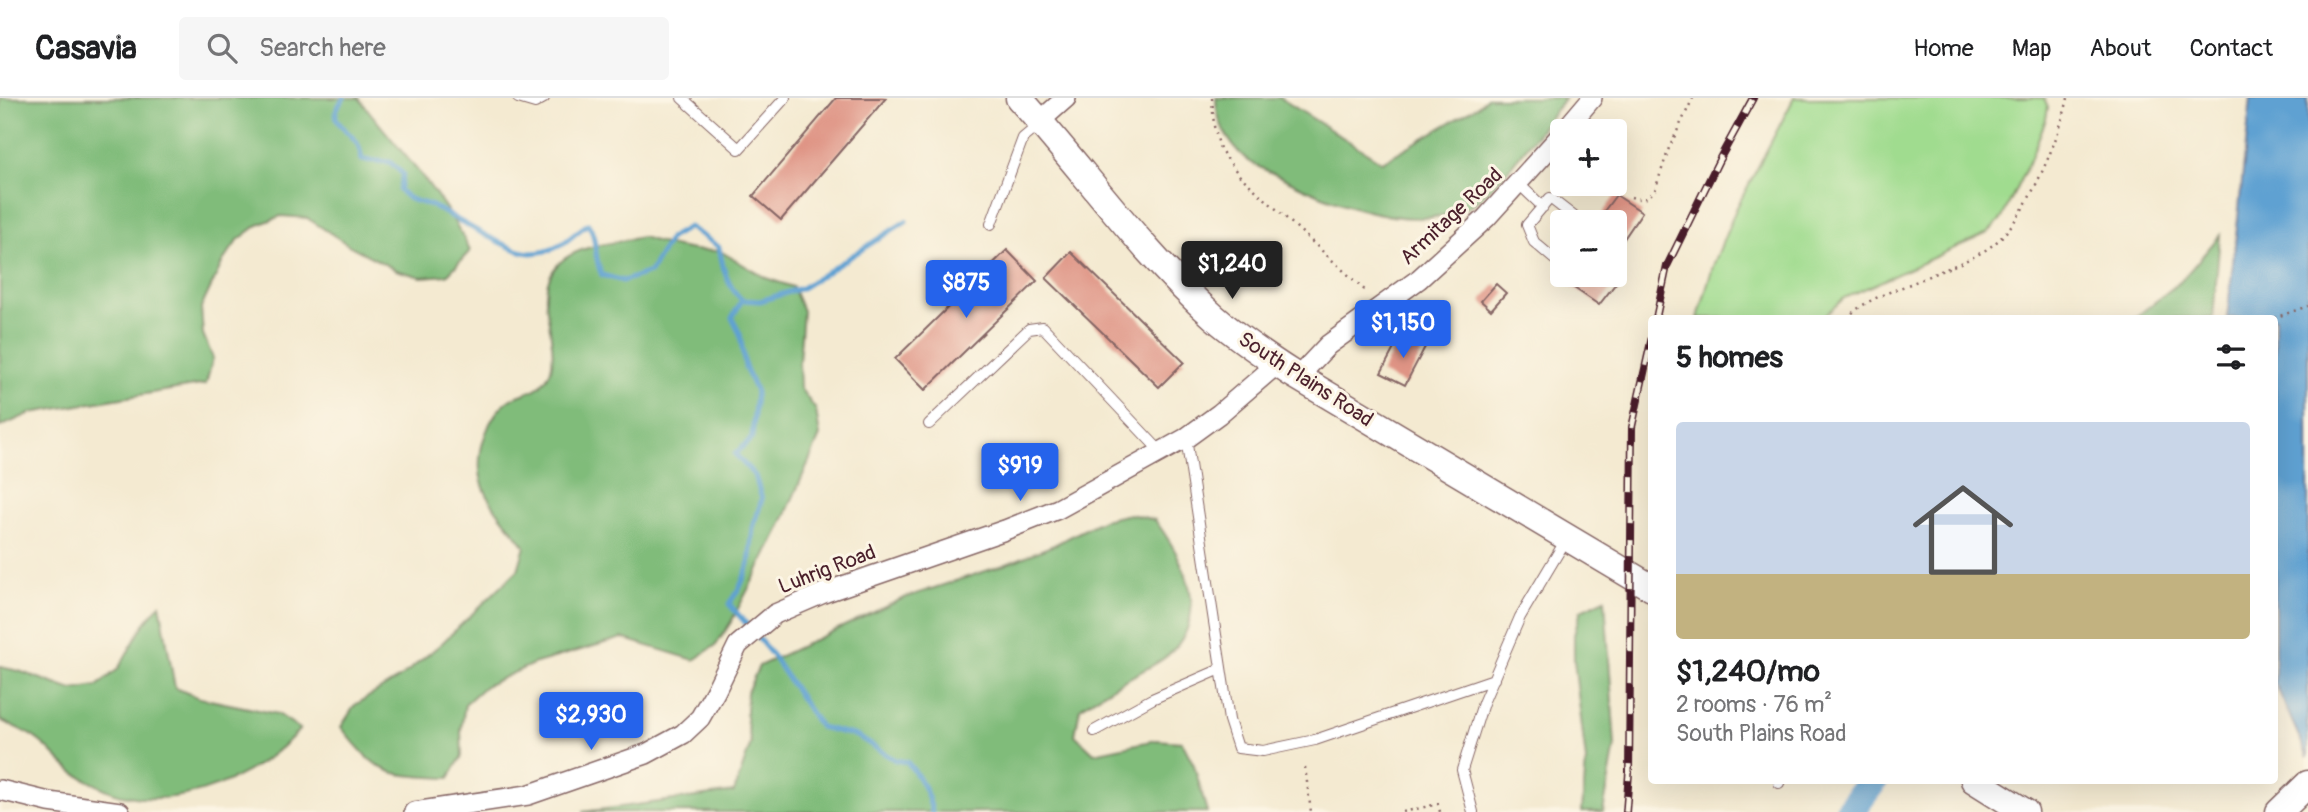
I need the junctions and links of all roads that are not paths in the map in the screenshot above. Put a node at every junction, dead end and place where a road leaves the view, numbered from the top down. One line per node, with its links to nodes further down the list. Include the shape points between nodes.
1 (518, 98): 2 (lane, via 535,103)
2 (544, 98)
3 (682, 98): 4 (lane, via 739,149)
4 (785, 98)
5 (1019, 98): 9 (main road, South Plains Road)
6 (1066, 98): 9 (street)
7 (1592, 98): 8 (street, Armitage Road)
8 (1575, 119)
9 (1041, 122): 14 (lane, via 1023,138); 16 (main road, South Plains Road, via 1172,276 1214,316)
10 (1550, 148): 11 (street, Armitage Road)
11 (1519, 184): 12 (lane); 16 (street, Armitage Road, via 1419,279)
12 (1543, 207): 13 (lane, via 1550,198); 15 (lane, via 1527,225 1534,242)
13 (1566, 210)
14 (991, 224)
15 (1550, 256)
16 (1288, 370): 18 (street, Luhrig Road); 20 (main road, South Plains Road)
17 (929, 424): 19 (lane, via 1029,329 1044,327)
18 (1186, 438): 19 (street, Luhrig Road); 22 (lane)
19 (1161, 453): 30 (street, Luhrig Road, via 1058,509 775,614 738,645 700,718 683,734 646,754 528,795)
20 (1567, 537): 21 (main road, South Plains Road); 23 (lane, via 1520,617)
21 (1648, 586)
22 (1221, 669): 23 (lane, via 1228,720 1238,748 1263,751 1315,740); 24 (lane)
23 (1494, 680): 31 (lane, via 1462,770)
24 (1094, 731)
25 (1980, 784): 32 (main road)
26 (2308, 784): 33 (main road)
27 (0, 790): 28 (street)
28 (45, 807): 29 (street)
29 (120, 812)
30 (414, 812)
31 (1473, 812)
32 (2025, 812)
33 (2279, 812)

